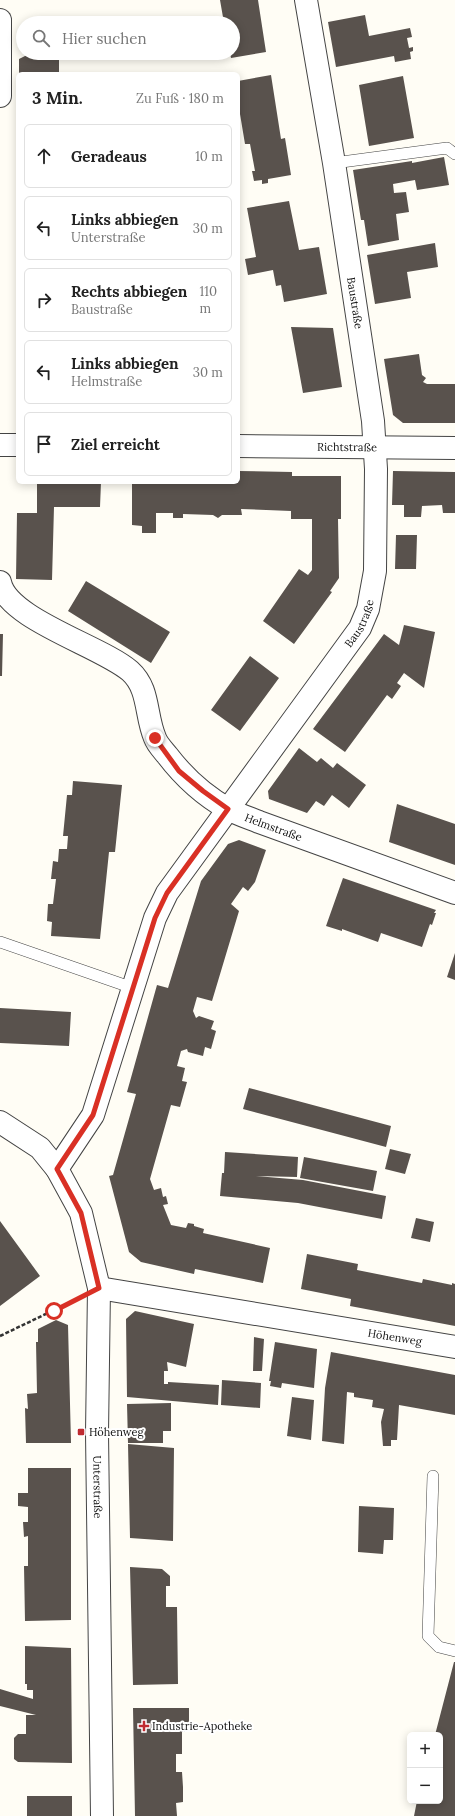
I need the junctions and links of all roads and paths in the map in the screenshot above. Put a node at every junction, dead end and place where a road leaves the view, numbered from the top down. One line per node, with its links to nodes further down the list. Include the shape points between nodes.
1 (306, 0): 5 (street, Baustraße)
2 (0, 20): 3 (street)
3 (0, 96)
4 (455, 154): 5 (lane, via 447,148)
5 (334, 163): 9 (street, Baustraße)
6 (0, 445): 7 (street)
7 (16, 445)
8 (240, 446): 9 (street, Richtstraße)
9 (375, 447): 10 (street, Richtstraße); 12 (street, Baustraße, via 375,571 368,609 360,628)
10 (455, 448)
11 (0, 582): 12 (street, Helmstraße, via 13,603 35,619 109,657 130,671 143,687 155,738 179,771)
12 (228, 809): 13 (street, Helmstraße); 15 (street, Baustraße, via 167,893 155,918)
13 (455, 893)
14 (0, 942): 15 (lane)
15 (132, 988): 17 (street, Baustraße, via 93,1115)
16 (0, 1122): 17 (street, Unterstraße, via 40,1148)
17 (57, 1169): 18 (street, Unterstraße, via 81,1213)
18 (99, 1288): 19 (path); 20 (street, Höhenweg); 23 (street, Unterstraße, via 97,1433)
19 (0, 1336)
20 (455, 1347)
21 (433, 1476): 22 (lane, via 428,1636 439,1647)
22 (455, 1651)
23 (102, 1816)

